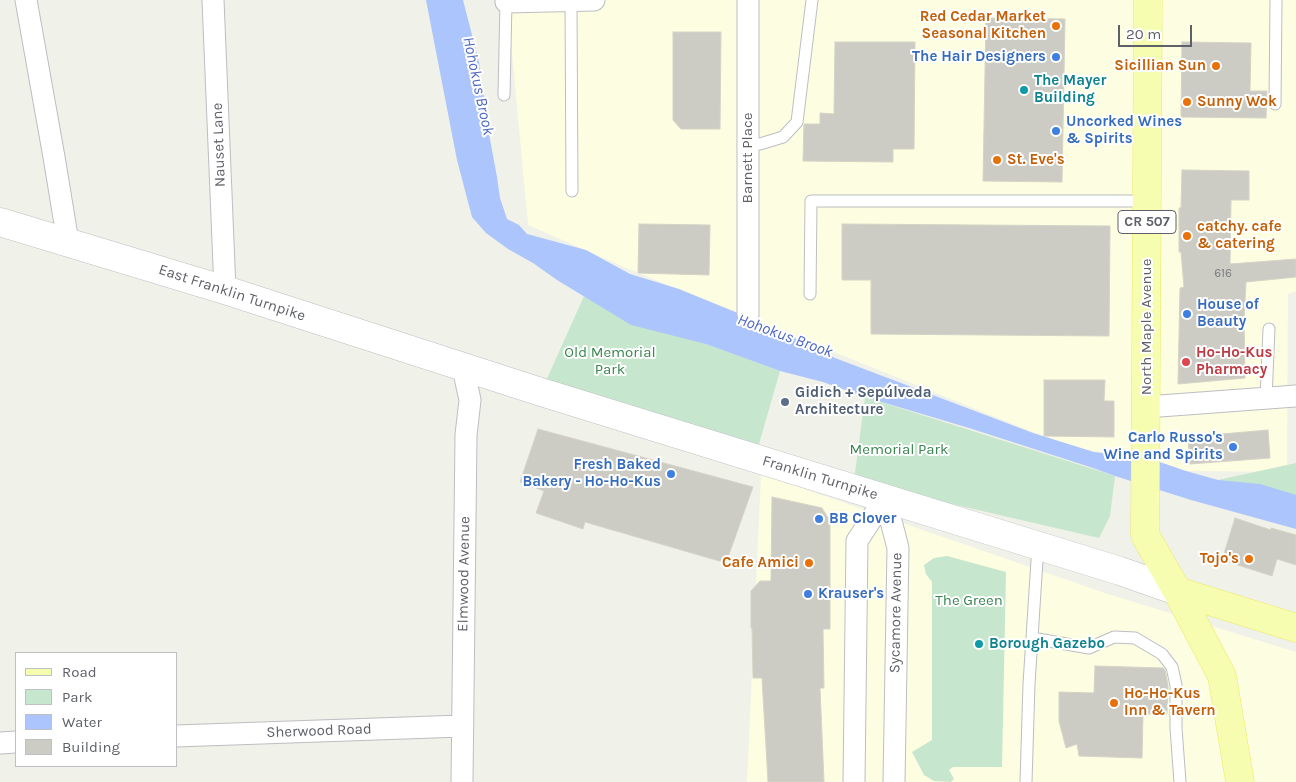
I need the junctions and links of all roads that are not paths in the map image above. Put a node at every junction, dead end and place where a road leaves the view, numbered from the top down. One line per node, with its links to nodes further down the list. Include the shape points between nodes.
1 (26, 0): 16 (street)
2 (213, 0): 17 (street, Nauset Lane)
3 (594, 0): 8 (street)
4 (748, 0): 12 (street, Barnett Place)
5 (812, 0): 12 (lane, via 797,122 783,137 760,144)
6 (1148, 0): 14 (main road, North Maple Avenue / CR 507)
7 (1276, 0): 11 (lane)
8 (571, 1): 9 (street); 13 (lane)
9 (506, 2): 10 (lane)
10 (504, 95)
11 (1275, 104)
12 (748, 143): 19 (street, Barnett Place)
13 (572, 191)
14 (1147, 201): 18 (lane, via 811,201); 24 (main road, North Maple Avenue / CR 507)
15 (0, 222): 16 (street, East Franklin Turnpike)
16 (68, 242): 17 (street, East Franklin Turnpike)
17 (225, 290): 21 (street, East Franklin Turnpike)
18 (810, 294)
19 (748, 315)
20 (1269, 329): 23 (lane)
21 (463, 368): 25 (street, Franklin Turnpike); 30 (street, Elmwood Avenue, via 470,400 466,435)
22 (1296, 396): 23 (street)
23 (1266, 398): 24 (street)
24 (1146, 407): 27 (main road, North Maple Avenue / CR 507, via 1145,535)
25 (885, 498): 26 (street, Franklin Turnpike); 35 (street, via 857,541); 36 (street, Sycamore Avenue, via 898,548)
26 (1038, 545): 27 (street, Franklin Turnpike); 29 (lane)
27 (1177, 591): 28 (main road); 39 (main road, via 1222,676)
28 (1296, 628)
29 (1032, 638): 37 (lane); 38 (lane, via 1089,648 1114,637 1135,638 1162,654 1172,667 1176,685)
30 (462, 726): 31 (street, Sherwood Road); 34 (street, Elmwood Avenue)
31 (178, 736)
32 (15, 742): 33 (street)
33 (0, 743)
34 (462, 782)
35 (854, 782)
36 (894, 782)
37 (1026, 782)
38 (1180, 782)
39 (1240, 782)

